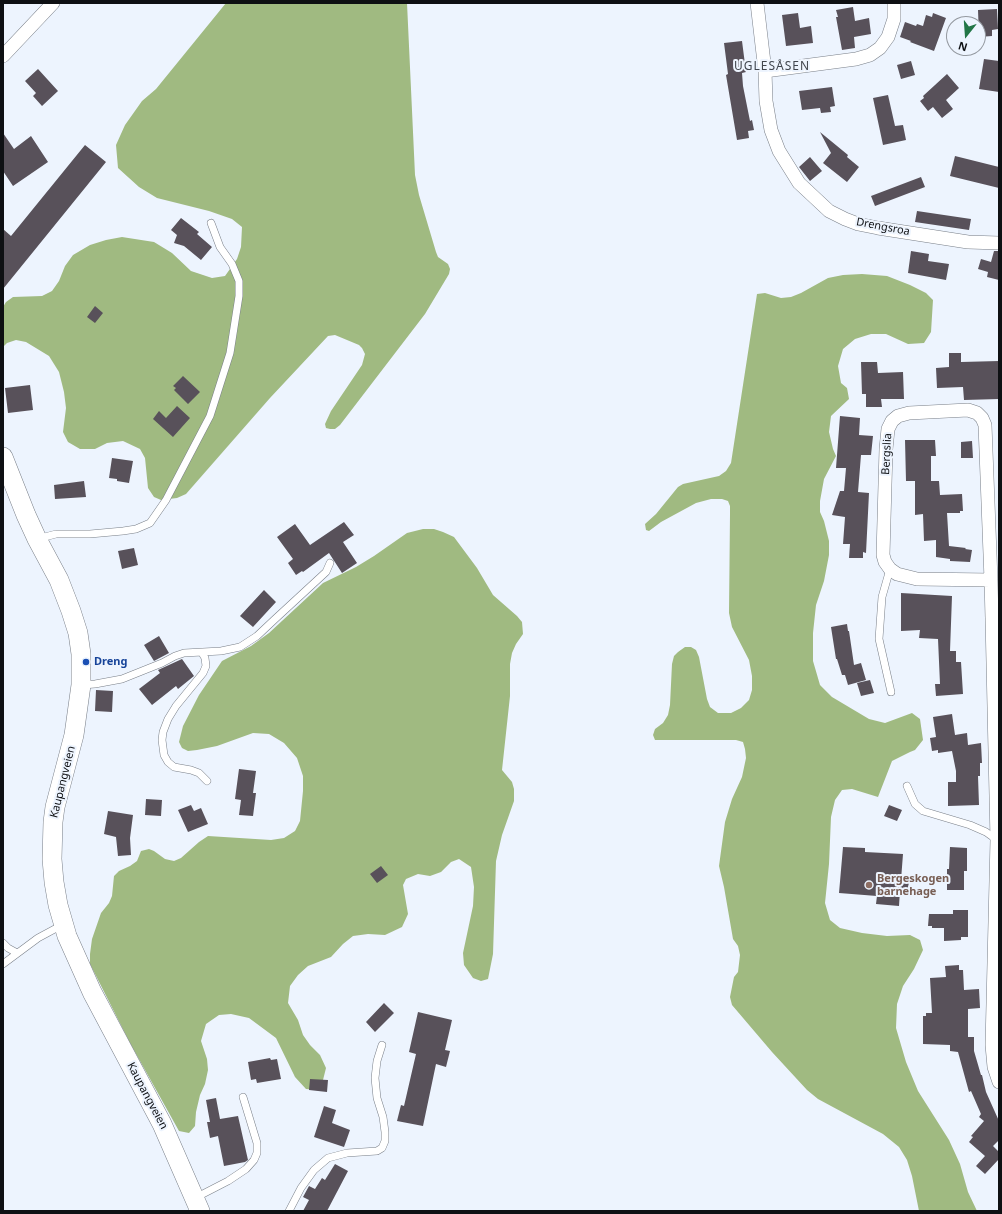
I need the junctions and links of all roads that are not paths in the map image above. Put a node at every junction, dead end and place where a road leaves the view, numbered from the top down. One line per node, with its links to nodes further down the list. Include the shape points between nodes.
1 (53, 3): 4 (street)
2 (757, 3): 5 (street, Drengsroa)
3 (894, 3): 5 (street, via 894,19 888,37 880,48 870,55 856,60)
4 (5, 48)
5 (765, 71): 7 (street, Drengsroa, via 766,101 771,130 779,150 798,183 829,211 844,219 878,228 968,242)
6 (211, 223): 9 (lane, via 220,247 232,264 239,281 230,354 210,416 166,500 150,523 136,529 123,532 56,534)
7 (999, 242)
8 (3, 457): 9 (main road, Kaupangveien)
9 (37, 539): 15 (main road, Kaupangveien, via 59,580 78,633)
10 (330, 563): 14 (lane, via 326,572 257,636 240,647)
11 (890, 569): 12 (street, via 897,574 917,579); 12 (street, Bergslia, via 883,555 888,429 898,416 909,412 968,410 977,413 985,425); 16 (lane, via 882,597 879,639)
12 (991, 580): 13 (street, Bergslia)
13 (995, 617): 19 (street, Bergslia)
14 (202, 653): 15 (lane, via 184,653 122,679); 17 (lane, via 206,666 203,673 172,713 162,740 164,755 168,762 174,767 199,773)
15 (81, 685): 20 (main road, Kaupangveien, via 74,735 53,822 54,882)
16 (890, 692)
17 (207, 781)
18 (907, 786): 19 (lane, via 914,804 923,811 970,825)
19 (998, 841): 25 (street, Bergslia, via 992,1045 994,1067)
20 (64, 924): 22 (lane, via 38,938); 27 (main road, Kaupangveien, via 92,992 162,1124)
21 (3, 943): 22 (lane)
22 (17, 954): 23 (lane)
23 (3, 964)
24 (382, 1045): 28 (lane, via 375,1078 385,1132 382,1148 377,1151 347,1153 328,1158 314,1170)
25 (999, 1082)
26 (243, 1097): 27 (lane, via 257,1143 257,1153 246,1168)
27 (197, 1205)
28 (289, 1211)

